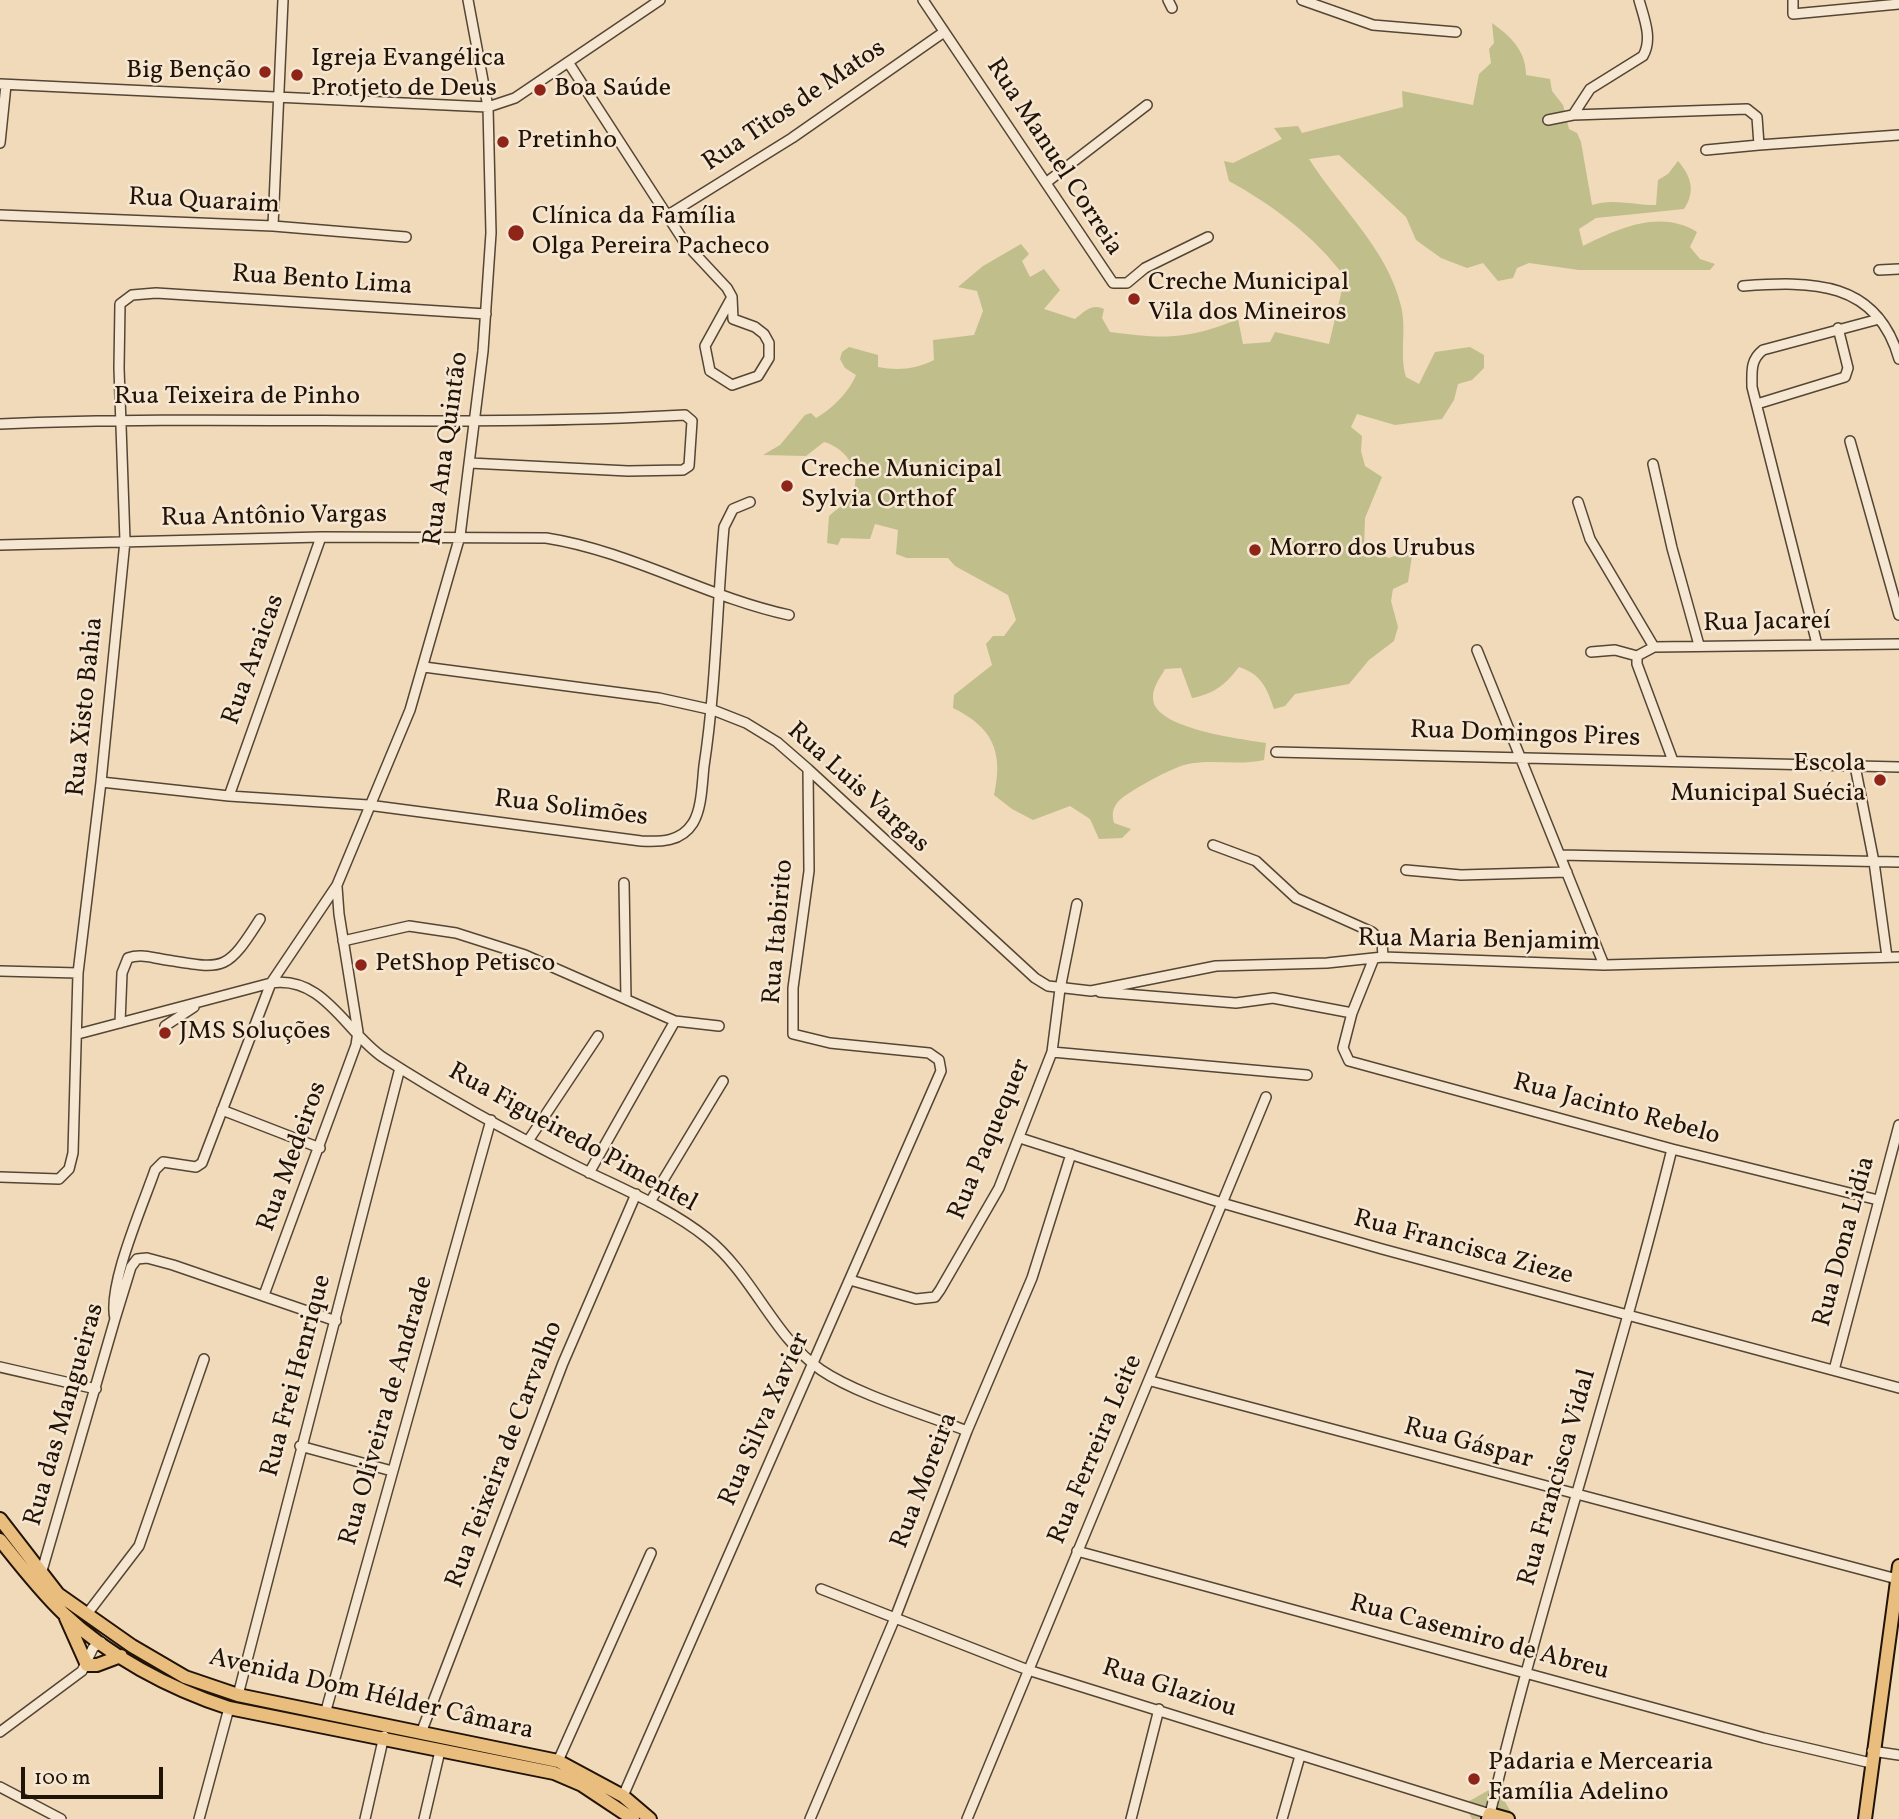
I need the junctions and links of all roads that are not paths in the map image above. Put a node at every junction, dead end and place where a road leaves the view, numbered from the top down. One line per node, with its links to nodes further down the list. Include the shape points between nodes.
1 (283, 0): 13 (street)
2 (468, 0): 15 (street, Rua Ana Quintão)
3 (660, 0): 11 (street)
4 (923, 0): 9 (street, Rua Manuel Correia)
5 (1302, 0): 10 (street, via 1373,25)
6 (1639, 0): 16 (street, via 1647,49 1590,89)
7 (1793, 0): 8 (street, via 1793,14)
8 (1899, 4)
9 (944, 32): 22 (street, Rua Manuel Correia); 24 (street, Rua Titos de Matos, via 792,138)
10 (1456, 32)
11 (568, 62): 15 (street, via 515,98); 24 (street)
12 (3, 84): 13 (street); 19 (street)
13 (280, 97): 15 (street); 25 (street)
14 (1146, 105): 22 (street)
15 (488, 107): 33 (street, Rua Ana Quintão, via 491,233)
16 (1573, 116): 17 (street); 20 (street, via 1747,109 1757,117)
17 (1548, 120)
18 (1899, 135): 20 (street)
19 (0, 143)
20 (1759, 145): 21 (street)
21 (1706, 150)
22 (1047, 181): 27 (street, Rua Manuel Correia, via 1107,277 1118,285)
23 (0, 215): 25 (street, Rua Quaraim)
24 (668, 215): 32 (street, via 685,243)
25 (273, 226): 26 (street, Rua Quaraim)
26 (406, 237)
27 (1208, 237)
28 (1899, 269): 29 (street)
29 (1879, 271)
30 (1743, 286): 34 (street, via 1810,283 1829,287 1851,296)
31 (156, 292): 33 (street, Rua Bento Lima); 38 (street, Rua Xisto Bahia, via 132,295 120,304)
32 (732, 297): 32 (street, via 733,319 755,327 769,343 769,358 758,376 732,385 710,371 705,346)
33 (486, 314): 39 (street, Rua Ana Quintão)
34 (1879, 319): 35 (street); 36 (street)
35 (1838, 328): 37 (street, via 1763,350 1753,360); 37 (street, via 1848,368 1845,377)
36 (1899, 359)
37 (1757, 404): 53 (street)
38 (120, 419): 39 (street, Rua Teixeira de Pinho); 40 (street, Rua Teixeira de Pinho); 48 (street, Rua Xisto Bahia)
39 (474, 419): 42 (street, Rua Ana Quintão); 42 (street, Rua Teixeira de Pinho, via 685,415 692,421 689,466 628,471)
40 (0, 424)
41 (1850, 441): 52 (street)
42 (470, 463): 46 (street, Rua Ana Quintão)
43 (1653, 464): 55 (street)
44 (750, 502): 50 (street, Rua Solimões, via 733,509 724,527)
45 (1578, 502): 56 (street, via 1590,539)
46 (460, 536): 47 (street, Rua Antônio Vargas); 50 (street, Rua Antônio Vargas, via 576,543); 60 (street, Rua Ana Quintão)
47 (320, 537): 48 (street, Rua Antônio Vargas); 69 (street, Rua Araicas)
48 (125, 541): 49 (street, Rua Antônio Vargas); 68 (street, Rua Xisto Bahia)
49 (0, 545)
50 (718, 595): 51 (street, Rua Antônio Vargas); 61 (street, Rua Solimões)
51 (789, 615)
52 (1899, 615)
53 (1817, 644): 54 (street, Rua Jacareí); 55 (street, Rua Jacareí)
54 (1899, 644)
55 (1699, 645): 56 (street, Rua Jacareí)
56 (1654, 647): 59 (street, Rua Jacareí)
57 (1477, 650): 63 (street)
58 (1591, 652): 59 (street, via 1615,650)
59 (1637, 656): 64 (street)
60 (424, 667): 61 (street, Rua Luis Vargas, via 659,698); 70 (street, Rua Ana Quintão)
61 (713, 710): 67 (street, Rua Luis Vargas, via 756,730); 70 (street, Rua Solimões, via 698,813 688,830 664,842)
62 (1276, 752): 63 (street, Rua Domingos Pires)
63 (1521, 758): 64 (street, Rua Domingos Pires); 72 (street)
64 (1673, 761): 65 (street, Rua Domingos Pires)
65 (1855, 766): 66 (street, Rua Domingos Pires); 73 (street)
66 (1899, 767)
67 (808, 769): 89 (street, Rua Luis Vargas, via 1035,978); 102 (street, Rua Itabirito, via 809,872 793,988 793,1034 830,1043 929,1053)
68 (102, 782): 69 (street, Rua Solimões); 87 (street, Rua Xisto Bahia)
69 (229, 796): 70 (street, Rua Solimões)
70 (368, 805): 78 (street, Rua Ana Quintão)
71 (1213, 845): 84 (street, via 1256,861 1296,898 1372,932 1382,941)
72 (1560, 855): 73 (street); 76 (street)
73 (1874, 862): 74 (street); 82 (street)
74 (1899, 862)
75 (1406, 870): 76 (street, via 1461,875)
76 (1567, 872): 85 (street)
77 (624, 883): 91 (street)
78 (337, 885): 81 (street); 88 (street)
79 (1077, 904): 89 (street, Rua Paquequer)
80 (260, 919): 95 (street, via 237,955 225,964 128,958 123,965)
81 (343, 941): 91 (street, via 409,926 456,933 524,955); 98 (street)
82 (1887, 957): 83 (street, Rua Maria Benjamim); 85 (street, Rua Maria Benjamim)
83 (1899, 957)
84 (1378, 958): 85 (street, Rua Maria Benjamim); 90 (street, Rua Maria Benjamim, via 1216,966); 93 (street)
85 (1605, 965)
86 (0, 971): 87 (street)
87 (78, 973): 99 (street, Rua Xisto Bahia)
88 (271, 983): 92 (street, Rua Figueiredo Pimentel); 98 (street, Rua Figueiredo Pimentel, via 287,981 311,990); 107 (street)
89 (1060, 989): 90 (street, Rua Maria Benjamim); 101 (street, Rua Paquequer)
90 (1091, 991): 93 (street, via 1236,1003 1273,998)
91 (626, 999): 94 (street)
92 (205, 1001): 95 (street, Rua Figueiredo Pimentel); 96 (street, Rua Figueiredo Pimentel)
93 (1352, 1013): 113 (street, Rua Jacinto Rebelo, via 1343,1048 1345,1057 1354,1063)
94 (675, 1021): 97 (street); 115 (street)
95 (120, 1023): 99 (street, Rua Figueiredo Pimentel)
96 (165, 1026)
97 (719, 1026)
98 (358, 1032): 103 (street, Rua Figueiredo Pimentel, via 371,1048); 112 (street, Rua Medeiros)
99 (78, 1034): 116 (street, Rua Xisto Bahia, via 69,1169 59,1179)
100 (598, 1036): 111 (street)
101 (1052, 1052): 104 (street); 110 (street, Rua Paquequer)
102 (939, 1060): 121 (street, Rua Silva Xavier, via 941,1071)
103 (400, 1068): 108 (street, Rua Figueiredo Pimentel); 125 (street, Rua Frei Henrique)
104 (1307, 1075)
105 (723, 1081): 119 (street)
106 (1266, 1097): 120 (street, Rua Ferreira Leite)
107 (222, 1110): 112 (street); 124 (street, via 206,1154 196,1167 170,1161 155,1170 117,1281)
108 (491, 1120): 111 (street, Rua Figueiredo Pimentel); 135 (street, Rua Oliveira de Andrade)
109 (1899, 1125): 118 (street, Rua Dona Lidia)
110 (1020, 1138): 114 (street, Rua Francisca Zieze); 121 (street, Rua Paquequer, via 987,1212 934,1297 916,1299)
111 (528, 1141): 115 (street, Rua Figueiredo Pimentel)
112 (320, 1148): 122 (street, Rua Medeiros)
113 (1672, 1149): 118 (street, Rua Jacinto Rebelo); 123 (street, Rua Francisca Vidal)
114 (1071, 1154): 120 (street, Rua Francisca Zieze); 133 (street, Rua Moreira, via 1032,1278)
115 (589, 1173): 117 (street, Rua Figueiredo Pimentel)
116 (0, 1177)
117 (636, 1194): 119 (street, Rua Figueiredo Pimentel); 160 (street, Rua Teixeira de Carvalho, via 567,1353)
118 (1878, 1200): 129 (street, Rua Dona Lidia)
119 (650, 1202): 127 (street, Rua Figueiredo Pimentel, via 711,1241)
120 (1222, 1203): 123 (street, Rua Francisca Zieze); 130 (street, Rua Ferreira Leite)
121 (850, 1280): 127 (street, Rua Silva Xavier)
122 (264, 1296): 124 (street, Rua das Mangueiras, via 147,1258 137,1259); 125 (street)
123 (1630, 1315): 129 (street, Rua Francisca Zieze); 136 (street, Rua Francisca Vidal)
124 (116, 1319): 132 (street, Rua das Mangueiras)
125 (336, 1321): 134 (street, Rua Frei Henrique)
126 (204, 1359): 146 (street, via 139,1546)
127 (813, 1364): 133 (street, Rua Figueiredo Pimentel, via 831,1376); 168 (street, Rua Silva Xavier)
128 (0, 1367): 132 (street)
129 (1834, 1370): 131 (street, Rua Francisca Zieze)
130 (1151, 1381): 136 (street, Rua Gáspar); 139 (street, Rua Ferreira Leite)
131 (1899, 1388)
132 (96, 1389): 142 (street, Rua das Mangueiras)
133 (967, 1430): 147 (street, Rua Moreira)
134 (300, 1446): 135 (street); 154 (street, Rua Frei Henrique)
135 (392, 1471): 157 (street, Rua Oliveira de Andrade)
136 (1576, 1496): 143 (street, Rua Gáspar); 153 (street, Rua Francisca Vidal)
137 (0, 1519): 142 (main road, Avenida Dom Hélder Câmara)
138 (0, 1540): 145 (main road, Avenida Dom Hélder Câmara)
139 (1077, 1551): 152 (street, Rua Ferreira Leite); 153 (street, Rua Casemiro de Abreu)
140 (651, 1553): 166 (street)
141 (1899, 1566): 143 (main road)
142 (41, 1574): 146 (main road, Avenida Dom Hélder Câmara, via 58,1594)
143 (1897, 1579): 165 (main road)
144 (821, 1590): 147 (street, Rua Glaziou)
145 (64, 1614): 148 (main road, Avenida Dom Hélder Câmara); 151 (main road)
146 (87, 1615): 149 (main road, Avenida Dom Hélder Câmara)
147 (895, 1618): 152 (street, Rua Glaziou); 176 (street, Rua Moreira)
148 (101, 1642): 149 (main road); 150 (main road, Avenida Dom Hélder Câmara); 151 (street)
149 (132, 1646): 154 (main road, Avenida Dom Hélder Câmara, via 185,1677)
150 (121, 1656): 151 (main road); 155 (main road, Avenida Dom Hélder Câmara, via 180,1689)
151 (86, 1665): 159 (street)
152 (1028, 1670): 156 (street, Rua Glaziou); 177 (street, Rua Ferreira Leite)
153 (1527, 1674): 165 (street, Rua Casemiro de Abreu); 169 (street, Rua Francisca Vidal)
154 (237, 1695): 157 (main road, Avenida Dom Hélder Câmara)
155 (229, 1707): 161 (main road, Avenida Dom Hélder Câmara); 171 (street)
156 (1159, 1709): 164 (street, Rua Glaziou); 178 (street)
157 (325, 1714): 158 (main road, Avenida Dom Hélder Câmara)
158 (383, 1725): 160 (main road, Avenida Dom Hélder Câmara); 161 (street)
159 (0, 1731)
160 (421, 1733): 166 (main road, Avenida Dom Hélder Câmara)
161 (384, 1738): 162 (main road, Avenida Dom Hélder Câmara); 172 (street)
162 (440, 1751): 173 (street); 174 (main road, Avenida Dom Hélder Câmara, via 554,1773 582,1785)
163 (1899, 1755): 165 (street, Rua Casemiro de Abreu)
164 (1300, 1756): 169 (street, Rua Glaziou); 179 (street)
165 (1871, 1757): 181 (main road)
166 (558, 1761): 168 (main road, Avenida Dom Hélder Câmara)
167 (0, 1787): 170 (street)
168 (623, 1796): 175 (main road, Avenida Dom Hélder Câmara)
169 (1489, 1816): 180 (main road, Rua Glaziou)
170 (61, 1819)
171 (199, 1819)
172 (365, 1819)
173 (424, 1819)
174 (633, 1819)
175 (650, 1819)
176 (810, 1819)
177 (967, 1819)
178 (1131, 1819)
179 (1282, 1819)
180 (1508, 1819)
181 (1865, 1819)

